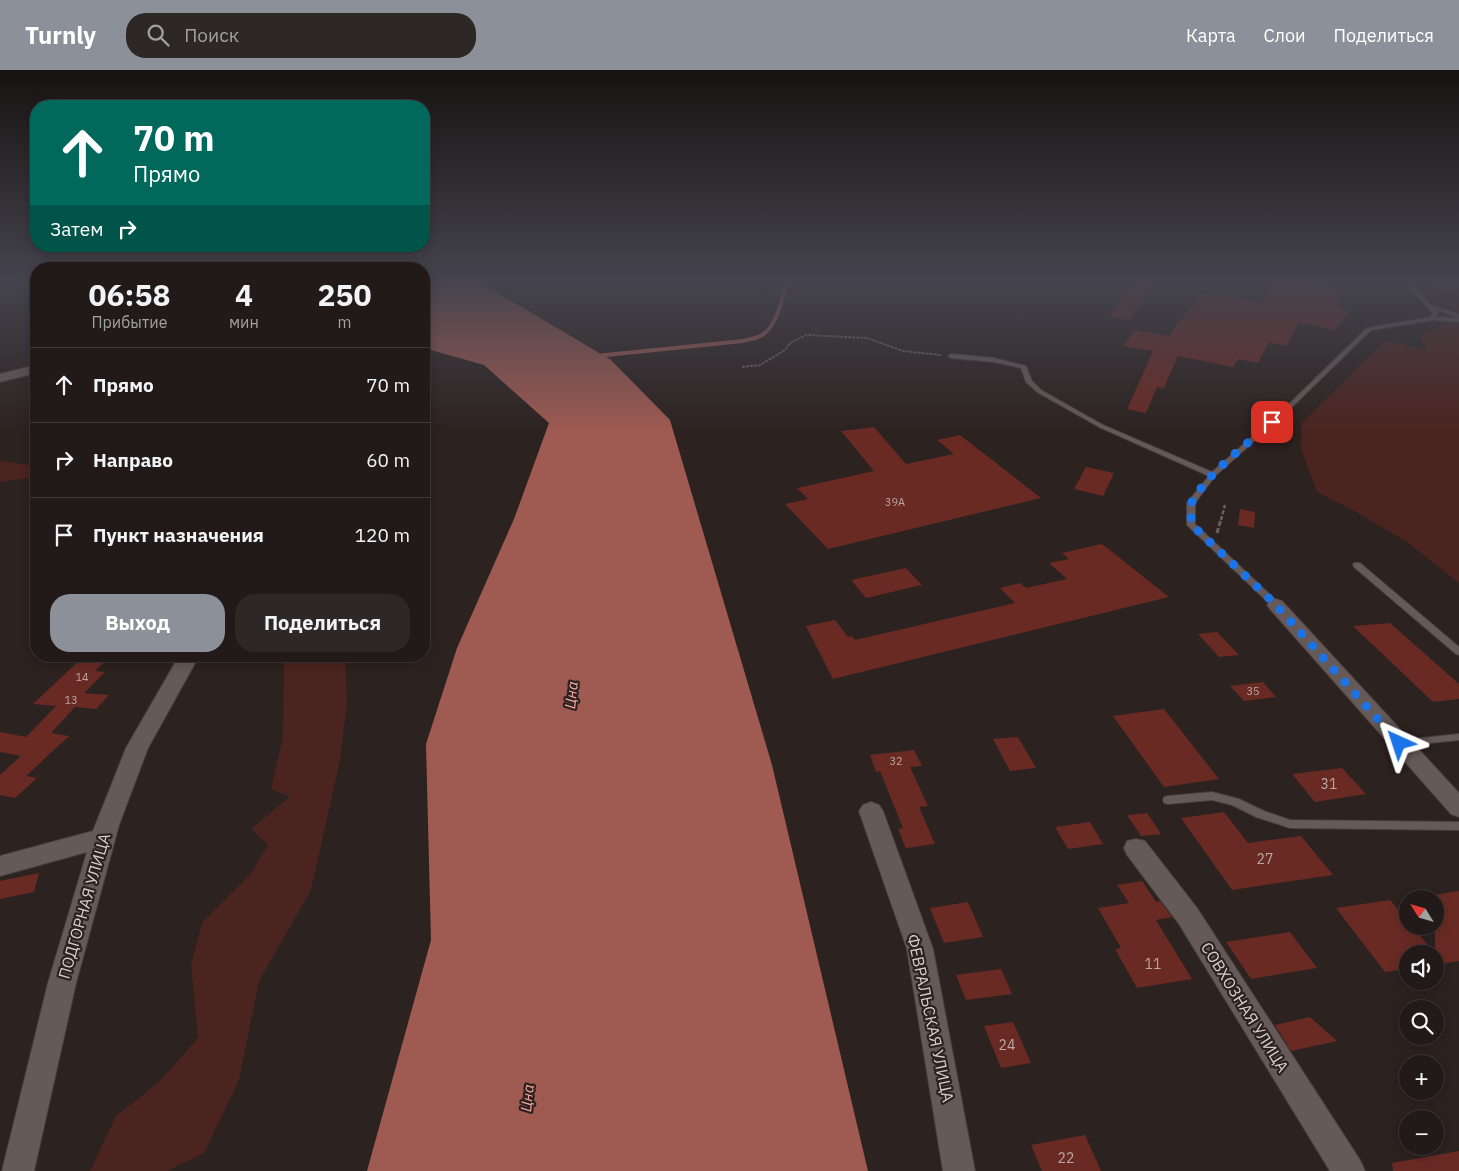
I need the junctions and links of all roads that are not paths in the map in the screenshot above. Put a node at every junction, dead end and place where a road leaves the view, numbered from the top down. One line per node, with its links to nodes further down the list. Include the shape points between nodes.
1 (1368, 330): 5 (lane)
2 (952, 356): 5 (lane, via 1024,367 1029,382 1039,391 1101,426)
3 (30, 370): 4 (street)
4 (0, 378)
5 (1214, 475): 7 (lane, via 1191,503 1192,525)
6 (1357, 565): 8 (lane)
7 (1276, 605): 11 (street)
8 (1459, 652)
9 (186, 662): 16 (street, ПОДГОРНАЯ УЛИЦА, via 137,748)
10 (1459, 737): 11 (lane)
11 (1399, 743): 13 (street)
12 (1168, 800): 15 (lane, via 1212,796 1290,824)
13 (1459, 808)
14 (871, 811): 20 (street, ФЕВРАЛЬСКАЯ УЛИЦА, via 920,949)
15 (1459, 826)
16 (103, 838): 18 (street); 19 (street, ПОДГОРНАЯ УЛИЦА, via 62,983)
17 (1136, 848): 21 (street, СОВХОЗНАЯ УЛИЦА, via 1188,916)
18 (0, 866)
19 (18, 1171)
20 (959, 1171)
21 (1349, 1171)

